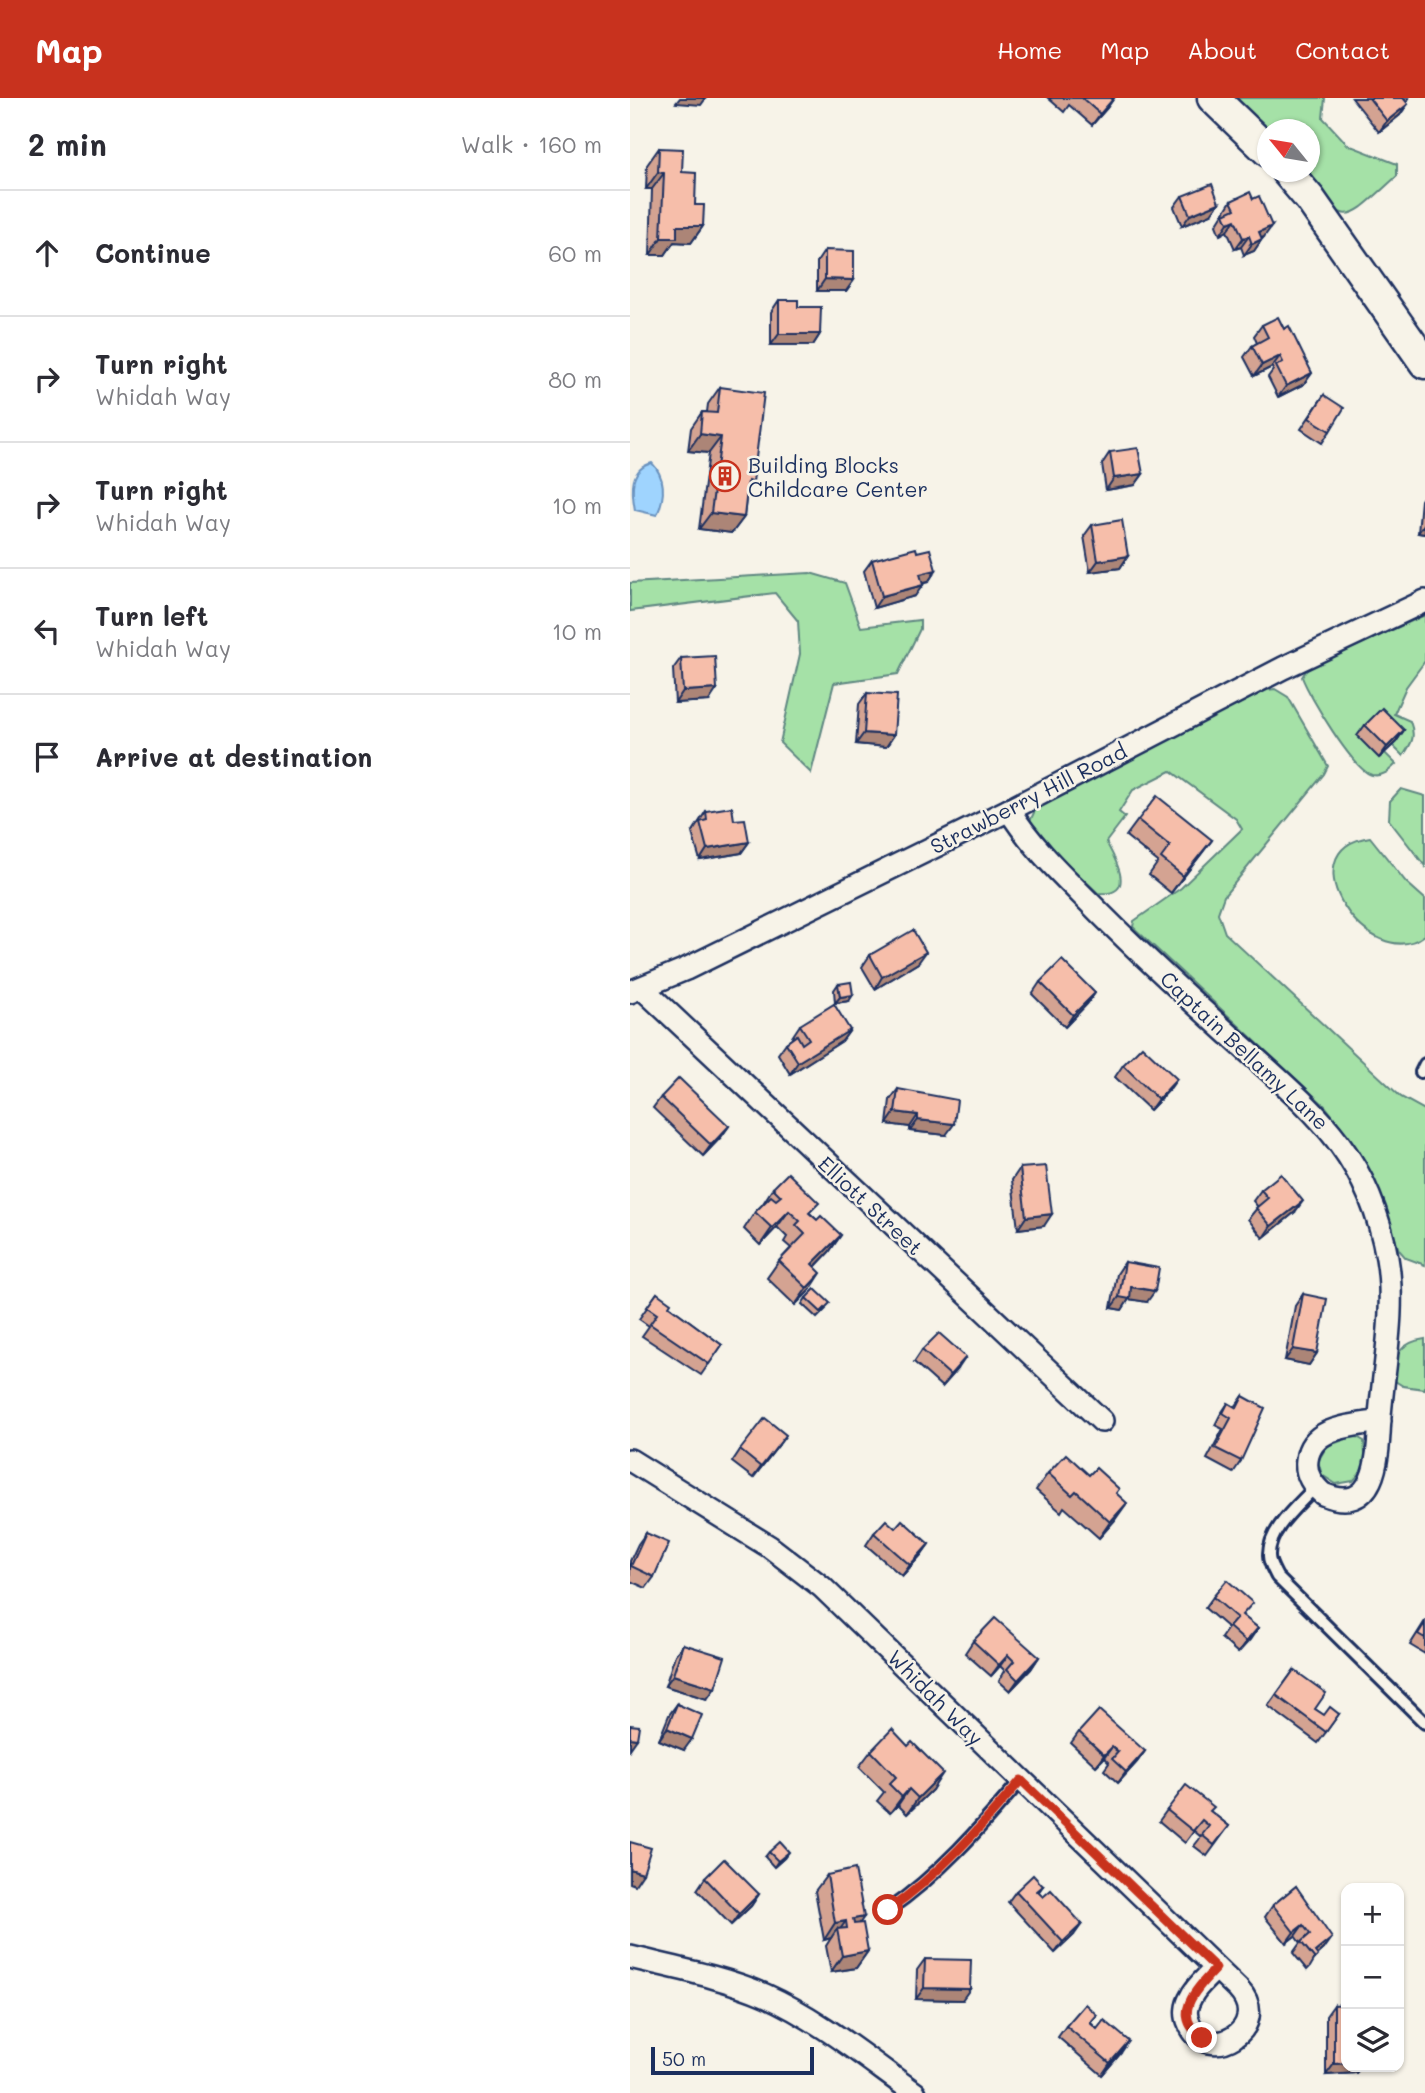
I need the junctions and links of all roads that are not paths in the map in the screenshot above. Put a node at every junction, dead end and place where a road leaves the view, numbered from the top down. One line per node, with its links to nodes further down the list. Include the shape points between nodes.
1 (1213, 98): 2 (main road)
2 (1257, 140)
3 (1296, 182): 4 (main road)
4 (1425, 363)
5 (1425, 601): 6 (street, Strawberry Hill Road, via 1283,667)
6 (1009, 810): 7 (street, Strawberry Hill Road); 9 (street, Captain Bellamy Lane, via 1047,861 1318,1114 1346,1150 1370,1193 1388,1268)
7 (636, 990): 8 (street, Elliott Street)
8 (1102, 1421)
9 (1380, 1421): 11 (street, via 1336,1429 1317,1439 1307,1464); 11 (street, Captain Bellamy Lane, via 1375,1474 1363,1491 1337,1499)
10 (630, 1460): 13 (street, Whidah Way, via 814,1580)
11 (1315, 1487): 12 (lane, via 1283,1521 1273,1539 1269,1557 1276,1577)
12 (1425, 1723)
13 (1021, 1780): 14 (lane, via 918,1890); 16 (street, Whidah Way)
14 (888, 1910)
15 (630, 1957): 17 (street, via 767,1996 812,2021)
16 (1216, 1968)
17 (915, 2093)

